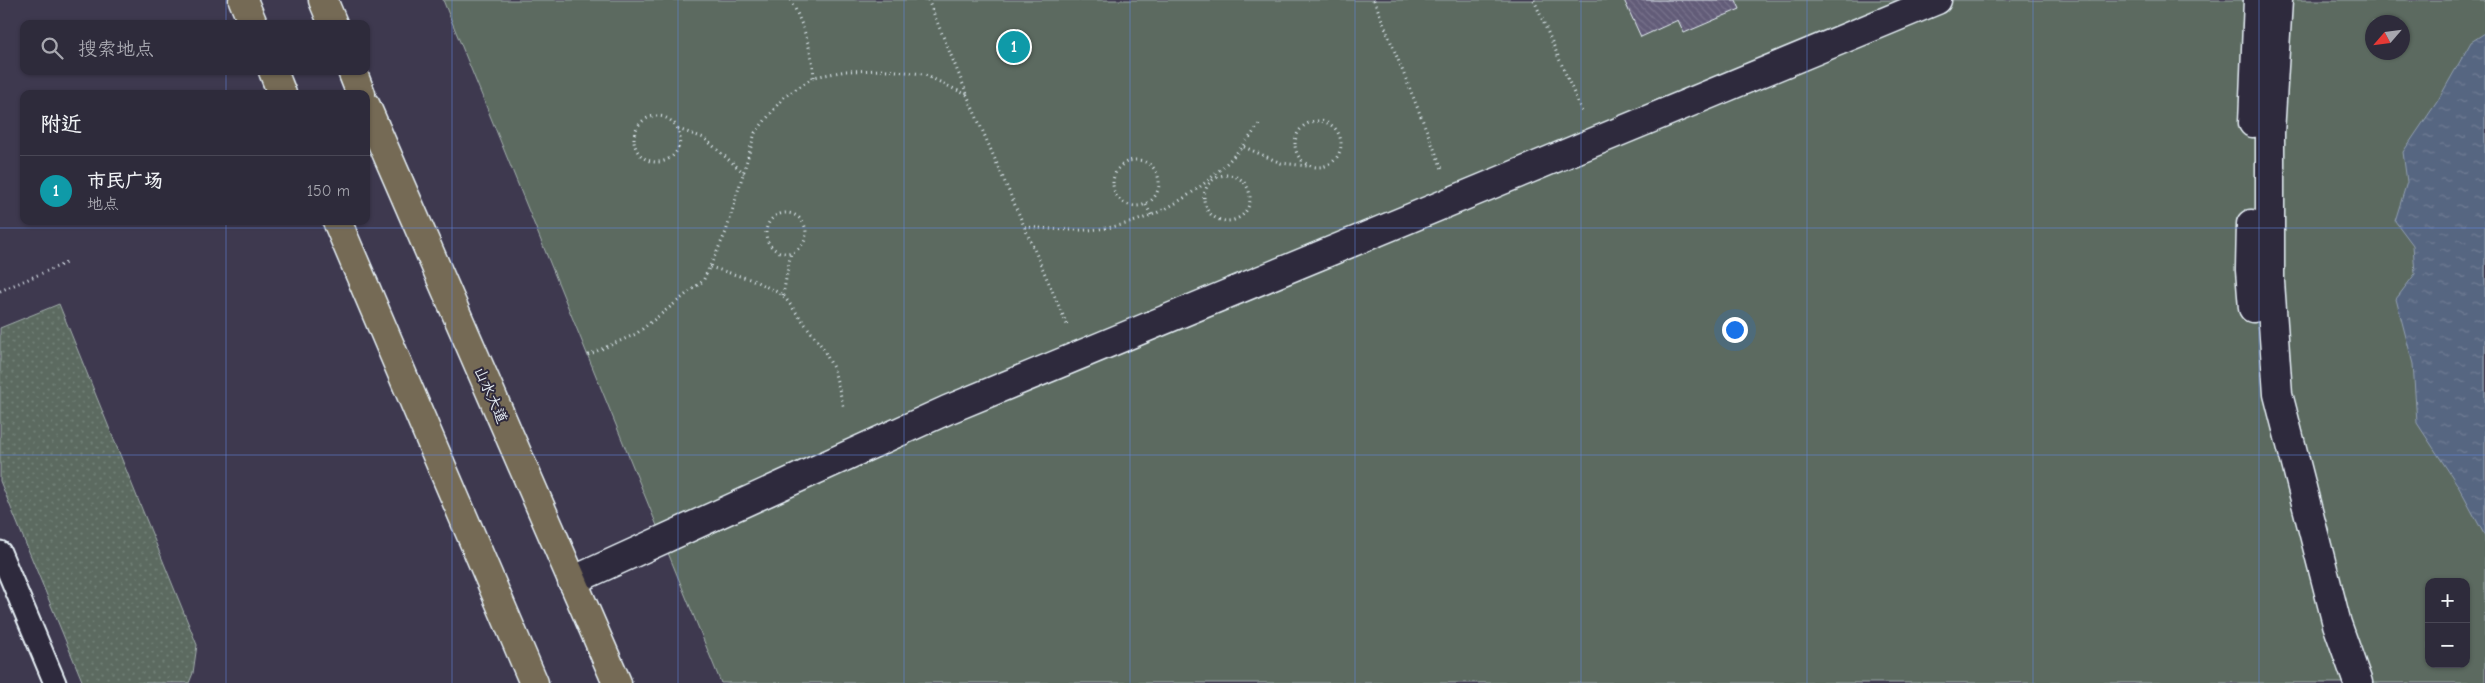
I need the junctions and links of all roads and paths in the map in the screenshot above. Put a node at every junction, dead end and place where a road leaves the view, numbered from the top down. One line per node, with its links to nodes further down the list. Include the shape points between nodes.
1 (243, 0): 10 (main road)
2 (323, 0): 11 (main road)
3 (791, 0): 14 (path, via 806,31)
4 (928, 0): 17 (path)
5 (1374, 0): 26 (path)
6 (1534, 0): 21 (path)
7 (1937, 0): 21 (street)
8 (2258, 0): 44 (street, via 2250,270 2262,397 2322,638)
9 (2278, 0): 45 (street, via 2270,133 2270,282 2278,394 2337,624)
10 (251, 20)
11 (331, 20)
12 (275, 75): 15 (main road)
13 (354, 75): 16 (main road)
14 (814, 77): 17 (path, via 846,72 896,71 922,74); 24 (path, via 784,97 755,133)
15 (280, 90)
16 (359, 90)
17 (968, 94): 30 (path)
18 (370, 115): 40 (main road, 山水大道)
19 (1260, 123): 22 (path)
20 (678, 130): 20 (path, via 660,116 645,119 634,131 634,147 643,159 658,163 665,161 672,158 680,144); 24 (path, via 704,138)
21 (1596, 143): 26 (street)
22 (1244, 147): 23 (path, via 1289,166); 25 (path)
23 (1310, 166): 23 (path, via 1328,166 1342,148 1339,132 1327,123 1311,122 1296,138 1296,153)
24 (744, 173): 33 (path, via 726,232)
25 (1212, 178): 25 (path, via 1204,192 1209,214 1229,222 1243,215 1248,209 1250,194 1242,180 1228,175); 28 (path, via 1188,197)
26 (1455, 201): 36 (street)
27 (1146, 205): 27 (path, via 1159,187 1156,172 1144,162 1129,161 1116,170 1114,192 1118,199 1130,206); 28 (path)
28 (1151, 215): 30 (path, via 1091,229)
29 (339, 225): 42 (main road)
30 (1025, 227): 36 (path)
31 (791, 252): 31 (path, via 778,251 766,236 769,222 785,212 798,216 806,227 805,240); 35 (path)
32 (66, 263): 34 (path)
33 (710, 267): 35 (path, via 753,280); 37 (path, via 704,281 656,320 636,334)
34 (0, 290)
35 (783, 295): 38 (path, via 823,348 834,370)
36 (1080, 355): 40 (street, via 947,410)
37 (588, 356)
38 (844, 408)
39 (0, 552): 41 (lane)
40 (572, 581): 43 (main road, 山水大道)
41 (54, 683)
42 (534, 683)
43 (617, 683)
44 (2339, 683)
45 (2358, 683)

